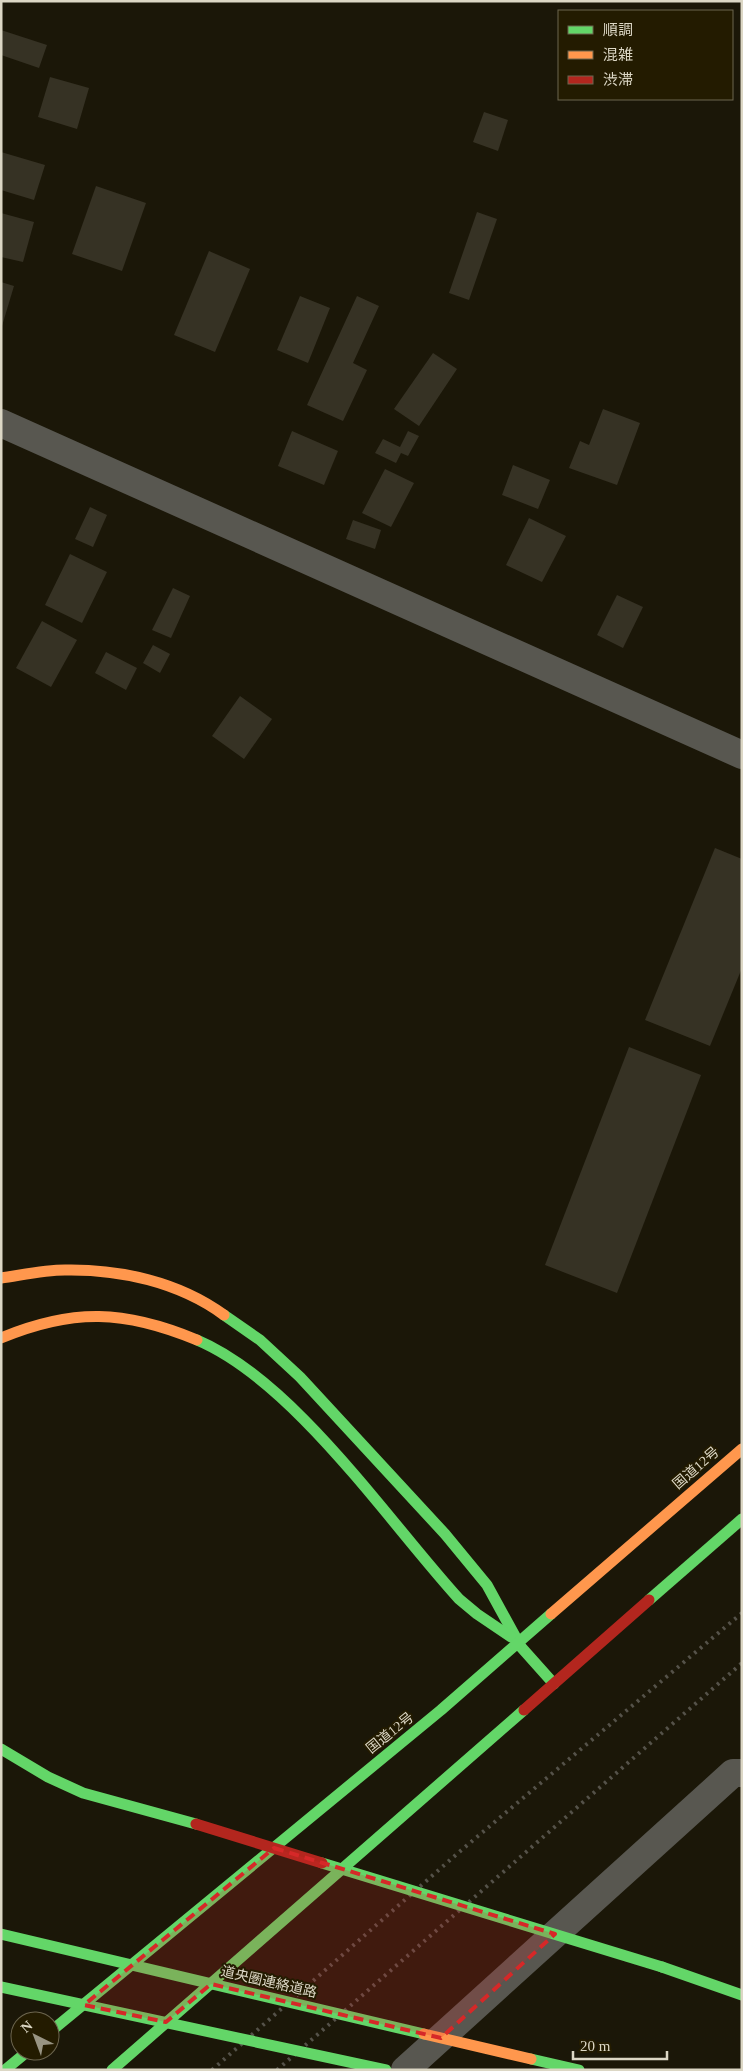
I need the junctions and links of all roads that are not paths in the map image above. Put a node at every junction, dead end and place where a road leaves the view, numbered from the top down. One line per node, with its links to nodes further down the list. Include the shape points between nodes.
1 (1, 423): 2 (street)
2 (742, 755)
3 (1, 1278): 7 (highway, via 37,1270 76,1268 149,1278 214,1306 253,1332 321,1396 483,1579)
4 (1, 1338): 7 (highway, via 27,1327 76,1316 126,1318 187,1336 236,1362 282,1400 461,1601)
5 (742, 1448): 7 (highway, 国道12号)
6 (742, 1519): 8 (highway)
7 (518, 1642): 8 (highway); 14 (highway, 国道12号, via 434,1716)
8 (554, 1684): 17 (highway)
9 (1, 1749): 13 (highway, bridge, via 83,1793 196,1824 662,1967)
10 (742, 1773): 19 (street, via 733,1773)
11 (1, 1934): 20 (highway, 道央圏連絡道路, bridge)
12 (1, 1987): 18 (highway, bridge)
13 (742, 1995)
14 (60, 2024)
15 (16, 2061): 16 (highway)
16 (5, 2070)
17 (112, 2070)
18 (386, 2070)
19 (405, 2070)
20 (579, 2070)

